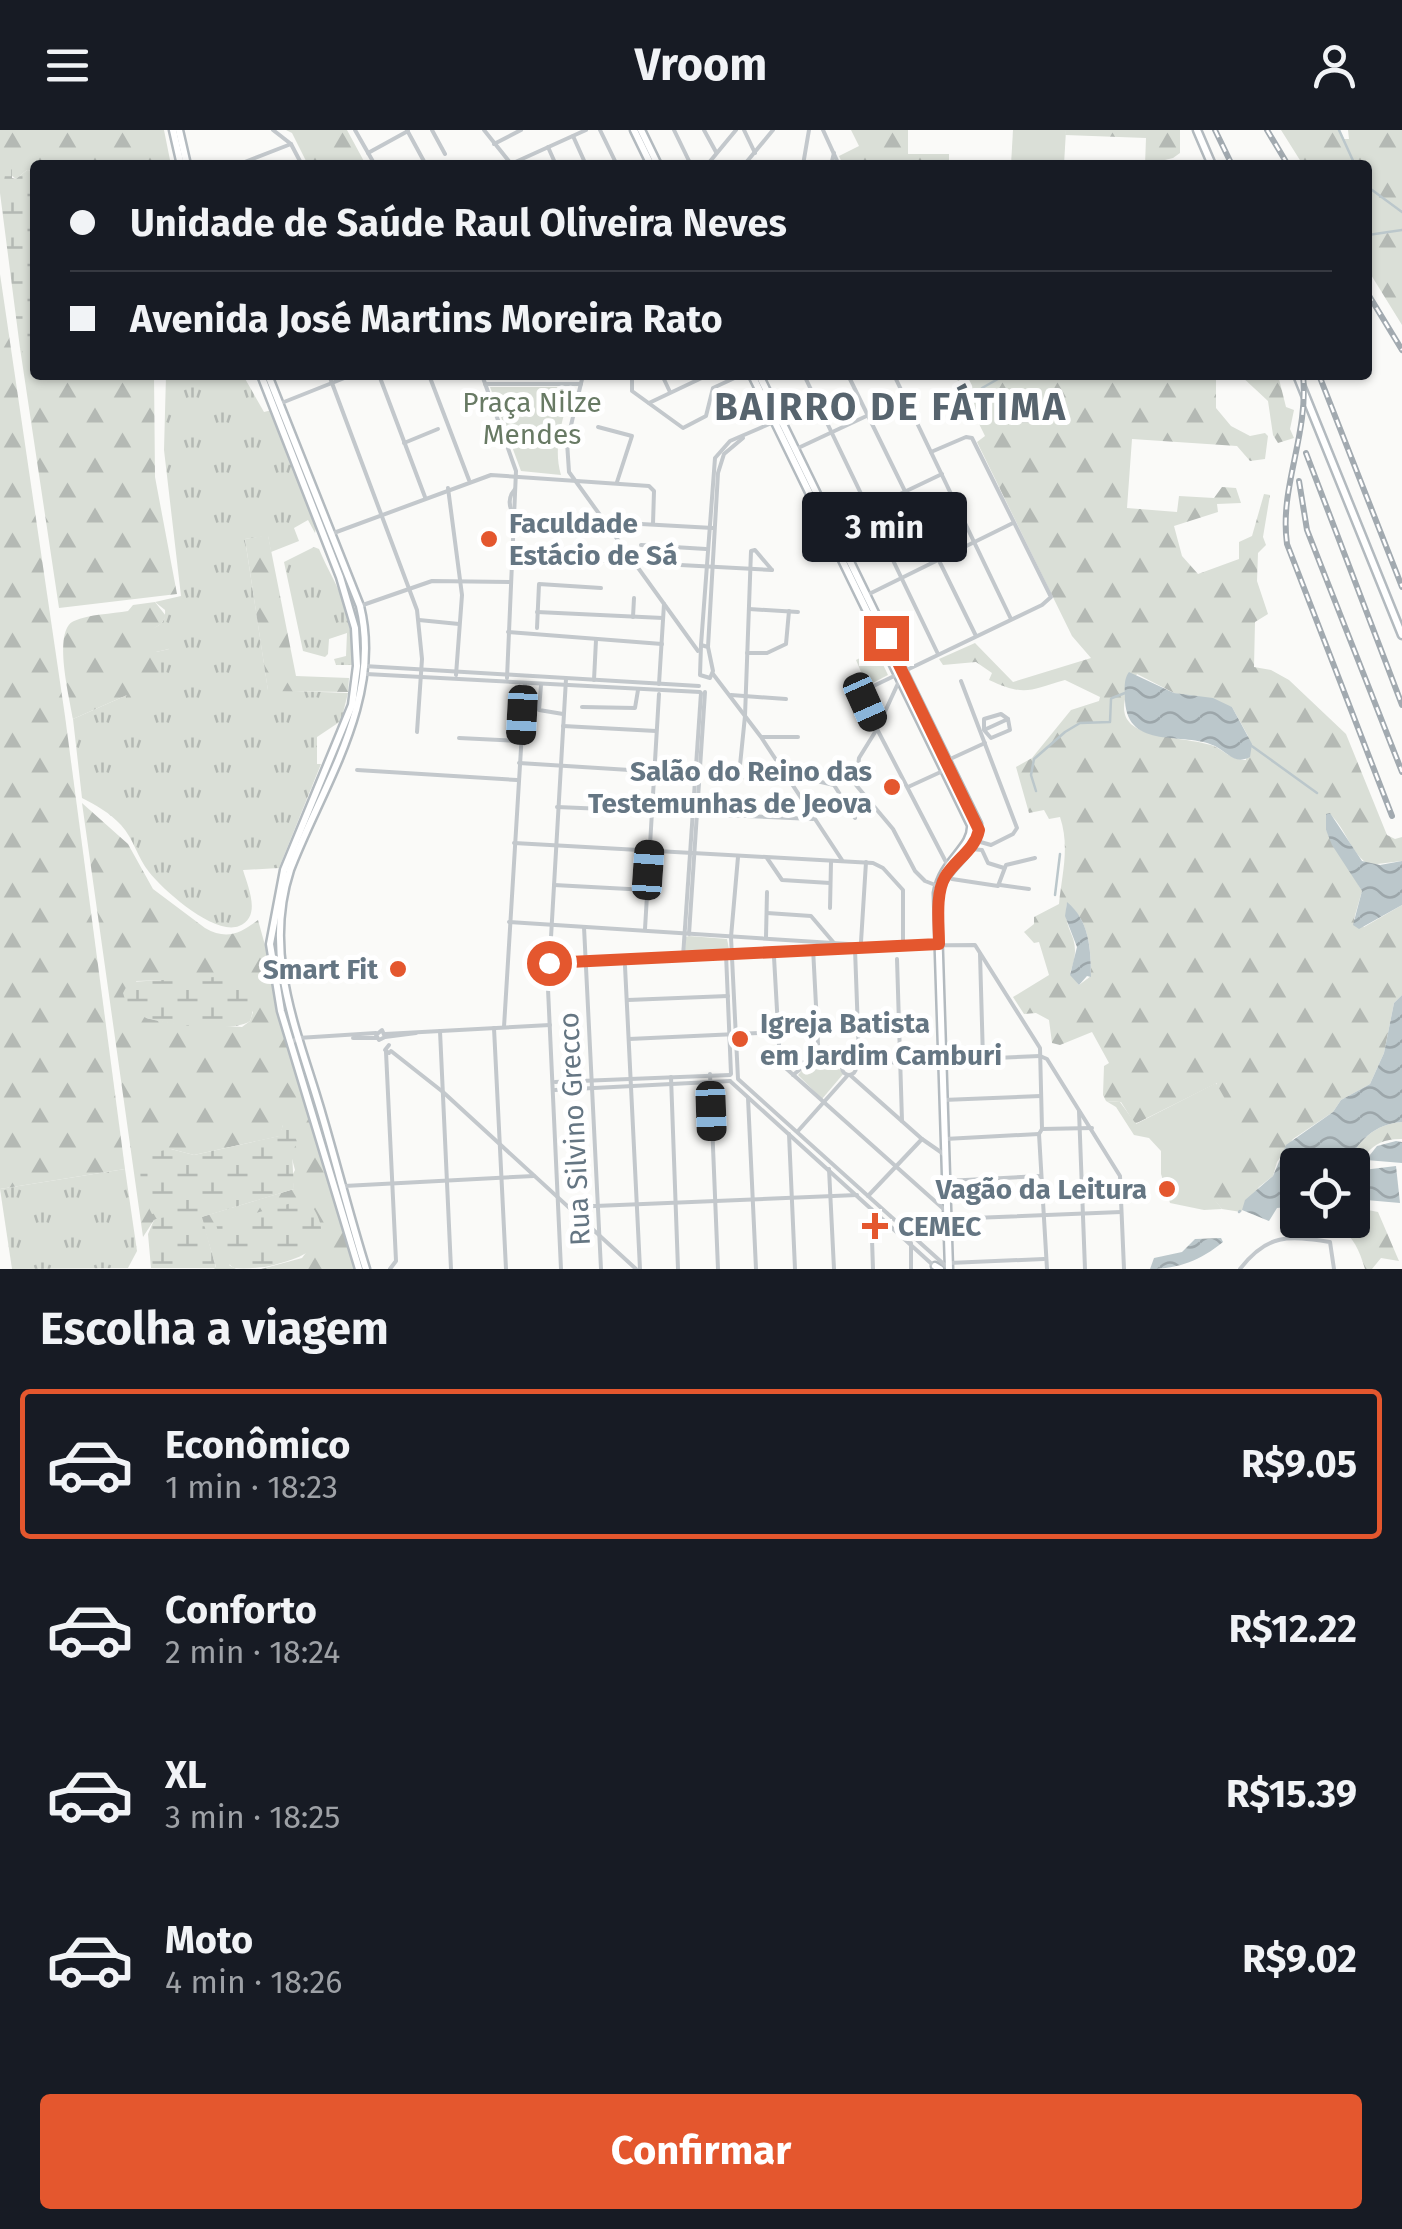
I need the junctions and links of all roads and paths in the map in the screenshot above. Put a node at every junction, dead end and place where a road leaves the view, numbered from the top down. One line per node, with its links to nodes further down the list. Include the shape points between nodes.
1 (176, 130): 30 (street)
2 (273, 130): 22 (street)
3 (356, 130): 25 (street)
4 (416, 130): 19 (street)
5 (432, 130): 28 (street)
6 (484, 130): 23 (street)
7 (521, 130): 20 (street)
8 (586, 130): 21 (street)
9 (600, 130): 39 (street)
10 (638, 130): 40 (street)
11 (674, 130): 41 (street)
12 (704, 130): 29 (street)
13 (735, 130): 29 (street)
14 (744, 130): 26 (street)
15 (773, 130): 26 (street)
16 (809, 130): 44 (street)
17 (823, 130): 27 (street)
18 (1197, 130): 47 (street)
19 (408, 132): 25 (street); 34 (street)
20 (512, 132): 23 (street)
21 (572, 136): 24 (street); 38 (street)
22 (291, 144): 31 (street); 32 (street)
23 (494, 144): 35 (street)
24 (548, 148): 36 (street); 37 (street)
25 (368, 153): 33 (street)
26 (755, 153): 43 (street)
27 (834, 153): 45 (street); 46 (street)
28 (444, 154)
29 (716, 154): 42 (street)
30 (183, 160)
31 (255, 160)
32 (299, 160)
33 (372, 160)
34 (423, 160)
35 (508, 160)
36 (520, 160)
37 (554, 160)
38 (584, 160)
39 (614, 160)
40 (653, 160)
41 (689, 160)
42 (711, 160)
43 (749, 160)
44 (804, 160)
45 (832, 160)
46 (837, 160)
47 (1210, 160)
48 (266, 380): 98 (street)
49 (267, 380): 73 (street)
50 (338, 380): 66 (street)
51 (381, 380): 79 (street)
52 (431, 380): 85 (street)
53 (484, 380): 67 (street)
54 (581, 380): 68 (street)
55 (632, 380): 72 (street, via 631,388)
56 (664, 380): 70 (street)
57 (696, 380): 70 (street)
58 (709, 380): 69 (street)
59 (730, 380): 69 (street)
60 (759, 380): 75 (street)
61 (760, 380): 80 (street)
62 (806, 380): 78 (street)
63 (850, 380): 74 (street)
64 (896, 380): 71 (street)
65 (1299, 380): 127 (street)
66 (332, 382): 73 (street); 91 (street)
67 (485, 384): 68 (street); 83 (street)
68 (580, 384): 84 (street, via 565,452)
69 (712, 388): 72 (street, via 706,416 681,428)
70 (670, 392): 72 (street)
71 (904, 398): 74 (street); 81 (street)
72 (648, 403)
73 (279, 404): 98 (street)
74 (868, 416): 78 (street); 88 (street)
75 (774, 422): 80 (street); 96 (street, via 724,445 715,458)
76 (598, 427): 86 (street, via 632,436)
77 (438, 429): 79 (street)
78 (832, 432): 80 (street); 90 (street)
79 (404, 442): 89 (street)
80 (791, 449): 97 (street)
81 (931, 452): 82 (street); 95 (street, via 972,438)
82 (942, 474): 88 (street); 99 (street)
83 (516, 476): 84 (street); 85 (street); 92 (street)
84 (572, 478): 86 (street); 93 (street)
85 (469, 480): 87 (street)
86 (617, 482): 94 (street, via 652,488)
87 (448, 488): 89 (street); 108 (street)
88 (905, 492): 90 (street); 103 (street)
89 (424, 497): 91 (street)
90 (869, 508): 97 (street); 107 (street)
91 (382, 513): 98 (street); 110 (street)
92 (515, 517): 93 (street); 102 (street)
93 (602, 520): 94 (street); 104 (street)
94 (653, 524): 96 (street)
95 (1013, 524): 99 (street); 122 (street, via 1050,594 1049,602)
96 (710, 528): 101 (street); 105 (street)
97 (829, 528): 112 (street); 140 (street)
98 (328, 535): 115 (street); 135 (street, via 353,617)
99 (976, 542): 103 (street); 122 (street)
100 (641, 545): 101 (street)
101 (706, 548): 105 (street)
102 (513, 556): 104 (street); 109 (street)
103 (938, 560): 107 (street); 128 (street)
104 (633, 562): 105 (street); 114 (street)
105 (707, 567): 106 (street); 131 (street); 132 (street)
106 (751, 570): 106 (street, via 756,550 772,570); 116 (street)
107 (902, 578): 112 (street); 134 (street)
108 (461, 580): 109 (street); 110 (street); 124 (street)
109 (511, 582): 126 (street)
110 (411, 587): 115 (street); 123 (street)
111 (601, 588): 118 (street, via 539,584)
112 (865, 596): 140 (street)
113 (634, 598): 120 (street)
114 (664, 604): 121 (street); 132 (street)
115 (360, 606): 135 (street)
116 (749, 609): 117 (street); 133 (street)
117 (789, 611): 119 (street); 133 (street, via 786,644)
118 (537, 612): 120 (street); 125 (street)
119 (798, 612)
120 (633, 617): 121 (street)
121 (663, 618): 130 (street)
122 (1011, 619): 128 (street)
123 (419, 620): 124 (street); 137 (street)
124 (461, 624): 136 (street)
125 (537, 628)
126 (508, 632): 129 (street); 142 (street)
127 (1402, 635)
128 (976, 636): 134 (street)
129 (596, 640): 130 (street); 143 (street)
130 (662, 644): 146 (street)
131 (708, 647): 132 (street); 138 (street)
132 (699, 648): 139 (street)
133 (747, 653): 152 (street)
134 (938, 654): 140 (street)
135 (360, 670): 137 (street); 243 (street, via 275,906 272,971)
136 (456, 673): 137 (street); 141 (street); 142 (street)
137 (421, 674): 141 (street); 163 (street)
138 (713, 674): 139 (street); 153 (street)
139 (703, 677): 151 (street)
140 (901, 677): 160 (street); 160 (street, via 864,692); 169 (street)
141 (456, 680): 142 (street)
142 (507, 680): 145 (street); 147 (street)
143 (594, 680): 145 (street); 146 (street)
144 (962, 681): 162 (street)
145 (566, 682): 148 (street); 149 (street); 156 (street)
146 (659, 683): 150 (street); 151 (street)
147 (524, 684): 148 (street); 167 (street)
148 (541, 684): 156 (street, via 539,710)
149 (638, 690): 150 (street); 155 (street, via 635,708)
150 (659, 691): 151 (street); 161 (street)
151 (701, 691): 175 (street)
152 (746, 694): 153 (street); 154 (street); 157 (street)
153 (730, 695): 157 (street)
154 (786, 699)
155 (582, 707)
156 (564, 714): 159 (street)
157 (745, 716): 164 (street); 176 (street)
158 (1008, 719): 162 (street); 162 (street, via 984,719); 162 (street, via 1010,730 991,738)
159 (562, 726): 161 (street); 171 (street)
160 (877, 729): 179 (street); 207 (street, via 859,758 856,786 893,830 915,871)
161 (656, 731): 173 (street)
162 (982, 731): 168 (street)
163 (416, 732)
164 (761, 737): 165 (street); 177 (street)
165 (798, 737)
166 (460, 738): 167 (street)
167 (521, 741): 170 (street)
168 (984, 742): 169 (street); 189 (street, via 1017,828)
169 (943, 759): 174 (street)
170 (520, 763): 171 (street); 178 (street)
171 (560, 766): 173 (street); 180 (street)
172 (358, 770): 178 (street)
173 (654, 771): 175 (street); 181 (street)
174 (949, 772): 179 (street); 187 (street, via 978,824); 201 (street, via 972,832)
175 (696, 774): 176 (street); 182 (street); 193 (street)
176 (739, 776): 177 (street)
177 (788, 778): 184 (street, via 834,785); 185 (street)
178 (518, 780): 188 (street)
179 (908, 788): 201 (street)
180 (558, 807): 181 (street); 190 (street)
181 (652, 811): 192 (street)
182 (698, 814): 185 (street); 193 (street)
183 (861, 814): 184 (street)
184 (855, 818): 186 (street)
185 (816, 819): 199 (street)
186 (848, 822)
187 (976, 840): 189 (street); 191 (street)
188 (514, 842): 190 (street); 213 (street)
189 (985, 845): 195 (street)
190 (556, 846): 192 (street); 206 (street)
191 (969, 849): 195 (street); 224 (street, via 942,885)
192 (650, 850): 193 (street); 209 (street)
193 (692, 854): 194 (street); 217 (street)
194 (738, 856): 196 (street); 218 (street)
195 (988, 856): 202 (street, via 988,863)
196 (768, 858): 198 (street); 204 (street, via 782,880)
197 (1035, 858): 202 (street)
198 (831, 860): 199 (street); 204 (street)
199 (842, 860): 200 (street)
200 (866, 862): 221 (street, via 884,868 904,892); 223 (street)
201 (947, 864): 207 (street)
202 (1004, 868): 205 (street)
203 (952, 879): 205 (street)
204 (830, 883): 211 (street)
205 (1000, 884): 208 (street)
206 (554, 885): 209 (street); 214 (street)
207 (938, 886): 224 (street)
208 (1029, 889)
209 (647, 890): 216 (street)
210 (767, 892): 212 (street)
211 (830, 908)
212 (767, 913): 219 (street); 222 (street, via 812,916)
213 (510, 922): 214 (street); 237 (street)
214 (552, 925): 215 (street); 232 (street)
215 (584, 927): 216 (street); 231 (street, Rua Silvino Grecco)
216 (644, 931): 217 (street)
217 (686, 934): 218 (street); 228 (street)
218 (731, 937): 219 (street); 227 (street)
219 (766, 938): 220 (street)
220 (813, 941): 222 (street); 225 (street)
221 (903, 945): 223 (street); 224 (street)
222 (834, 946): 223 (street); 225 (street)
223 (862, 946): 250 (street, via 854,954)
224 (938, 946): 226 (street, via 974,944); 248 (street)
225 (813, 950): 227 (street); 254 (street)
226 (981, 953): 246 (street); 247 (street)
227 (729, 954): 228 (street); 234 (street); 241 (street)
228 (684, 956): 231 (street)
229 (774, 957): 240 (street)
230 (897, 959): 251 (street)
231 (586, 962): 232 (street); 260 (street, Rua Silvino Grecco)
232 (549, 963): 236 (street)
233 (626, 966): 235 (street)
234 (728, 996): 235 (street); 241 (street)
235 (628, 1000): 244 (street)
236 (550, 1025): 237 (street); 262 (street)
237 (504, 1027): 238 (street)
238 (494, 1028): 239 (street); 280 (street)
239 (440, 1031): 242 (street); 266 (street)
240 (778, 1032): 241 (street); 252 (street)
241 (732, 1034): 244 (street); 259 (street)
242 (381, 1036): 243 (street); 245 (street)
243 (292, 1039): 290 (street); 312 (street)
244 (629, 1040): 257 (street)
245 (388, 1050): 266 (street); 289 (street)
246 (1040, 1056): 247 (street); 267 (street); 271 (street)
247 (983, 1058): 248 (street)
248 (942, 1060): 251 (street); 269 (street)
249 (846, 1061): 250 (street); 254 (street); 255 (street, via 842,1069)
250 (856, 1062): 251 (street); 255 (street)
251 (901, 1062): 272 (street)
252 (780, 1063): 253 (street); 256 (street)
253 (808, 1063): 254 (street); 256 (street)
254 (819, 1063)
255 (849, 1075): 270 (street); 272 (street)
256 (793, 1076): 270 (street)
257 (632, 1078): 260 (street); 261 (street); 263 (street)
258 (710, 1078): 259 (street); 261 (street); 297 (street)
259 (733, 1078): 268 (street); 276 (street)
260 (592, 1080): 262 (street); 264 (street, Rua Silvino Grecco)
261 (671, 1080): 263 (street); 298 (street)
262 (553, 1082): 265 (street)
263 (632, 1086): 264 (street); 299 (street)
264 (593, 1088): 265 (street); 300 (street, Rua Silvino Grecco)
265 (554, 1090): 293 (street)
266 (443, 1092): 280 (street); 287 (street)
267 (1041, 1096): 269 (street); 275 (street)
268 (748, 1098): 277 (street); 296 (street)
269 (943, 1100): 279 (street)
270 (824, 1102): 276 (street); 283 (street)
271 (1079, 1107): 273 (street); 274 (street)
272 (902, 1121): 278 (street)
273 (1079, 1128): 274 (street); 275 (street); 304 (street)
274 (1092, 1128): 303 (street, via 1120,1176)
275 (1041, 1131): 279 (street); 285 (street)
276 (798, 1132): 282 (street)
277 (789, 1133): 282 (street); 295 (street)
278 (922, 1139): 281 (street); 283 (street)
279 (944, 1140): 281 (street)
280 (500, 1144): 284 (street); 286 (street)
281 (945, 1155): 288 (street)
282 (831, 1166): 291 (street); 292 (street); 294 (street)
283 (896, 1166): 294 (street); 305 (street)
284 (535, 1176): 286 (street); 293 (street)
285 (1042, 1176): 288 (street); 306 (street)
286 (502, 1178): 287 (street); 315 (street)
287 (447, 1181): 289 (street); 314 (street)
288 (946, 1181): 305 (street)
289 (394, 1183): 290 (street); 313 (street, via 396,1261)
290 (344, 1186): 312 (street)
291 (830, 1195): 292 (street); 295 (street); 323 (street)
292 (857, 1195): 302 (street)
293 (557, 1196): 307 (street); 316 (street)
294 (868, 1196): 310 (street)
295 (792, 1197): 296 (street); 322 (street)
296 (753, 1199): 297 (street); 321 (street)
297 (714, 1201): 298 (street); 320 (street)
298 (676, 1203): 299 (street); 319 (street)
299 (636, 1204): 300 (street); 318 (street)
300 (598, 1206): 301 (street); 307 (street, Rua Silvino Grecco)
301 (572, 1207)
302 (871, 1208): 308 (street); 324 (street)
303 (1122, 1212): 304 (street); 328 (street)
304 (1083, 1214): 306 (street); 327 (street)
305 (947, 1216): 306 (street); 310 (street)
306 (1043, 1216): 309 (street)
307 (598, 1237): 317 (street, Rua Silvino Grecco); 318 (street)
308 (910, 1243): 311 (street); 325 (street)
309 (1046, 1259): 310 (street); 326 (street)
310 (949, 1267)
311 (938, 1268)
312 (363, 1269)
313 (390, 1269)
314 (451, 1269)
315 (506, 1269)
316 (561, 1269)
317 (601, 1269)
318 (638, 1269)
319 (678, 1269)
320 (718, 1269)
321 (756, 1269)
322 (795, 1269)
323 (834, 1269)
324 (873, 1269)
325 (911, 1269)
326 (1046, 1269)
327 (1085, 1269)
328 (1124, 1269)
329 (1240, 1269): 330 (street, via 1274,1238 1330,1242)
330 (1334, 1269)

